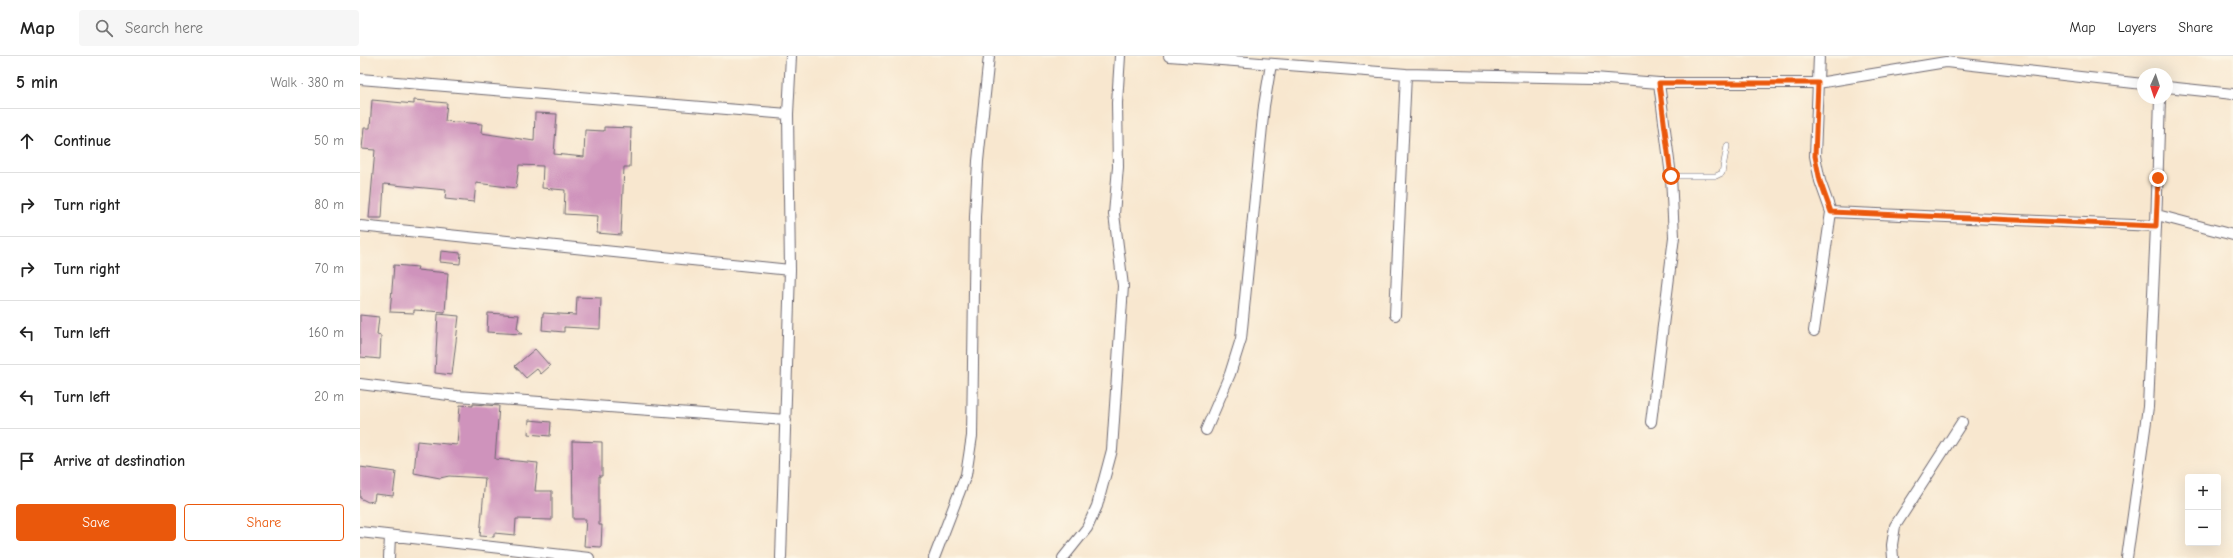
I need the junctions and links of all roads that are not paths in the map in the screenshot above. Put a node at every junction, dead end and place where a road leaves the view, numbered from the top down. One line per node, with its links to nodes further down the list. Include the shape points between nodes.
1 (791, 56): 16 (street)
2 (989, 56): 37 (street, via 975,217 972,436 966,475)
3 (1120, 56): 38 (street, via 1116,103 1118,167 1114,214 1123,286 1112,450 1097,506 1087,528)
4 (1169, 56): 7 (street)
5 (1819, 56): 11 (street)
6 (1946, 59): 11 (street); 12 (street)
7 (1271, 64): 8 (street); 31 (street, via 1264,106 1241,339 1230,374)
8 (1406, 74): 10 (street, via 1594,78); 25 (street)
9 (360, 79): 16 (street)
10 (1659, 83): 11 (street); 18 (street)
11 (1818, 83): 19 (street, via 1815,156 1820,181)
12 (2137, 83)
13 (2173, 88): 14 (street)
14 (2233, 94)
15 (2160, 104): 20 (street)
16 (788, 114): 24 (street)
17 (1727, 146): 18 (lane, via 1722,173 1716,176)
18 (1671, 176): 29 (street, via 1674,237)
19 (1831, 212): 22 (street); 26 (street)
20 (2157, 215): 22 (street); 23 (street)
21 (360, 226): 24 (street)
22 (2156, 226): 40 (street, via 2148,406)
23 (2233, 235)
24 (790, 270): 28 (street)
25 (1395, 315)
26 (1814, 331)
27 (360, 384): 28 (street, via 457,396)
28 (786, 420): 36 (street)
29 (1651, 422)
30 (1962, 422): 39 (street, via 1895,526)
31 (1206, 430)
32 (360, 532): 33 (street)
33 (390, 536): 34 (street); 35 (street)
34 (389, 558)
35 (589, 558)
36 (781, 558)
37 (934, 558)
38 (1063, 558)
39 (1893, 558)
40 (2127, 558)

